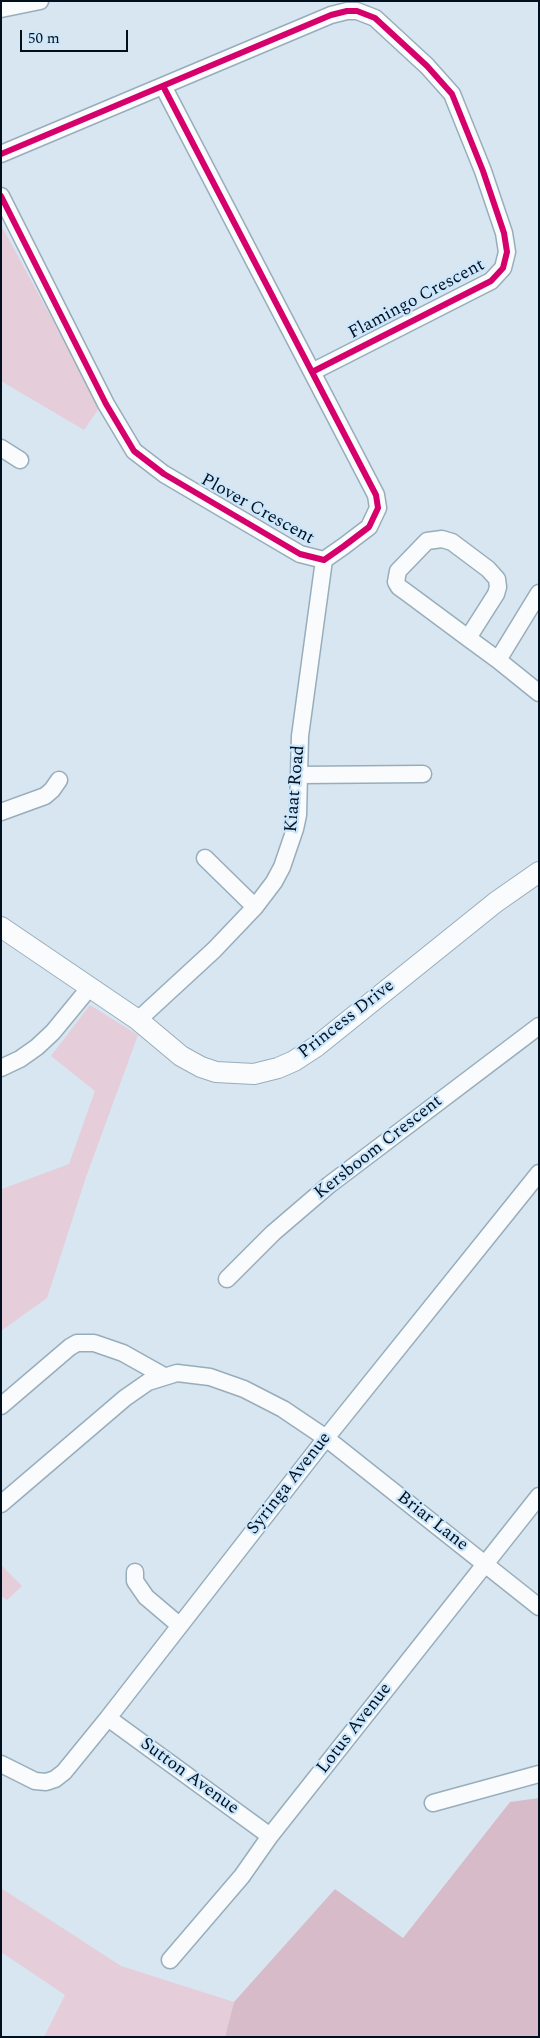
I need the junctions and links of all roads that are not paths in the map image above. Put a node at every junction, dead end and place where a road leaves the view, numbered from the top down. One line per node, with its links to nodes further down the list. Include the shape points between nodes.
1 (40, 1): 2 (street)
2 (1, 9)
3 (162, 86): 4 (street, Flamingo Crescent); 6 (street, Plover Crescent); 6 (street, Flamingo Crescent, via 314,21 347,11 376,18 452,94 504,233 507,252 503,268 491,281)
4 (1, 154)
5 (1, 196): 9 (street, Plover Crescent, via 106,404 134,451 164,474 279,543 300,554)
6 (312, 372): 9 (street, Plover Crescent, via 376,495 378,508 369,527)
7 (1, 448): 8 (street)
8 (20, 460)
9 (324, 560): 15 (street, Kiaat Road, via 300,736)
10 (539, 593): 12 (street)
11 (468, 638): 11 (street, via 396,582 398,571 427,541 442,539 452,542 497,579 496,594); 12 (street)
12 (498, 660): 13 (street)
13 (539, 693)
14 (423, 774): 15 (street)
15 (300, 775): 20 (street, Kiaat Road, via 298,815 290,847 274,882)
16 (59, 780): 17 (street, via 45,796)
17 (1, 812)
18 (204, 858): 20 (street)
19 (539, 872): 23 (street, Princess Drive, via 475,918 317,1046 278,1068 254,1074 216,1072 181,1056)
20 (255, 907): 23 (street, Kiaat Road)
21 (1, 927): 22 (street, Princess Drive)
22 (90, 987): 23 (street, Princess Drive); 25 (street, via 37,1047)
23 (138, 1020)
24 (539, 1026): 27 (street, Kersboom Crescent, via 329,1185 273,1233)
25 (1, 1068)
26 (539, 1173): 30 (street, Syringa Avenue)
27 (227, 1279)
28 (164, 1376): 29 (street, via 123,1353 94,1343 77,1343); 30 (street, Briar Lane, via 177,1373 200,1375 244,1389 283,1409); 32 (street, via 148,1382 126,1398)
29 (1, 1406)
30 (326, 1438): 33 (street, Briar Lane); 36 (street, Syringa Avenue)
31 (539, 1496): 33 (street, Lotus Avenue)
32 (1, 1504)
33 (485, 1564): 35 (street, Briar Lane); 41 (street, Lotus Avenue)
34 (135, 1572): 36 (street, via 135,1581 146,1597)
35 (539, 1607)
36 (179, 1625): 37 (street, Syringa Avenue)
37 (108, 1718): 38 (street, Syringa Avenue, via 64,1772 46,1782 35,1781); 41 (street, Sutton Avenue)
38 (1, 1764)
39 (539, 1774): 40 (street)
40 (433, 1803)
41 (270, 1836): 42 (street, Lotus Avenue, via 242,1876)
42 (170, 1960)

